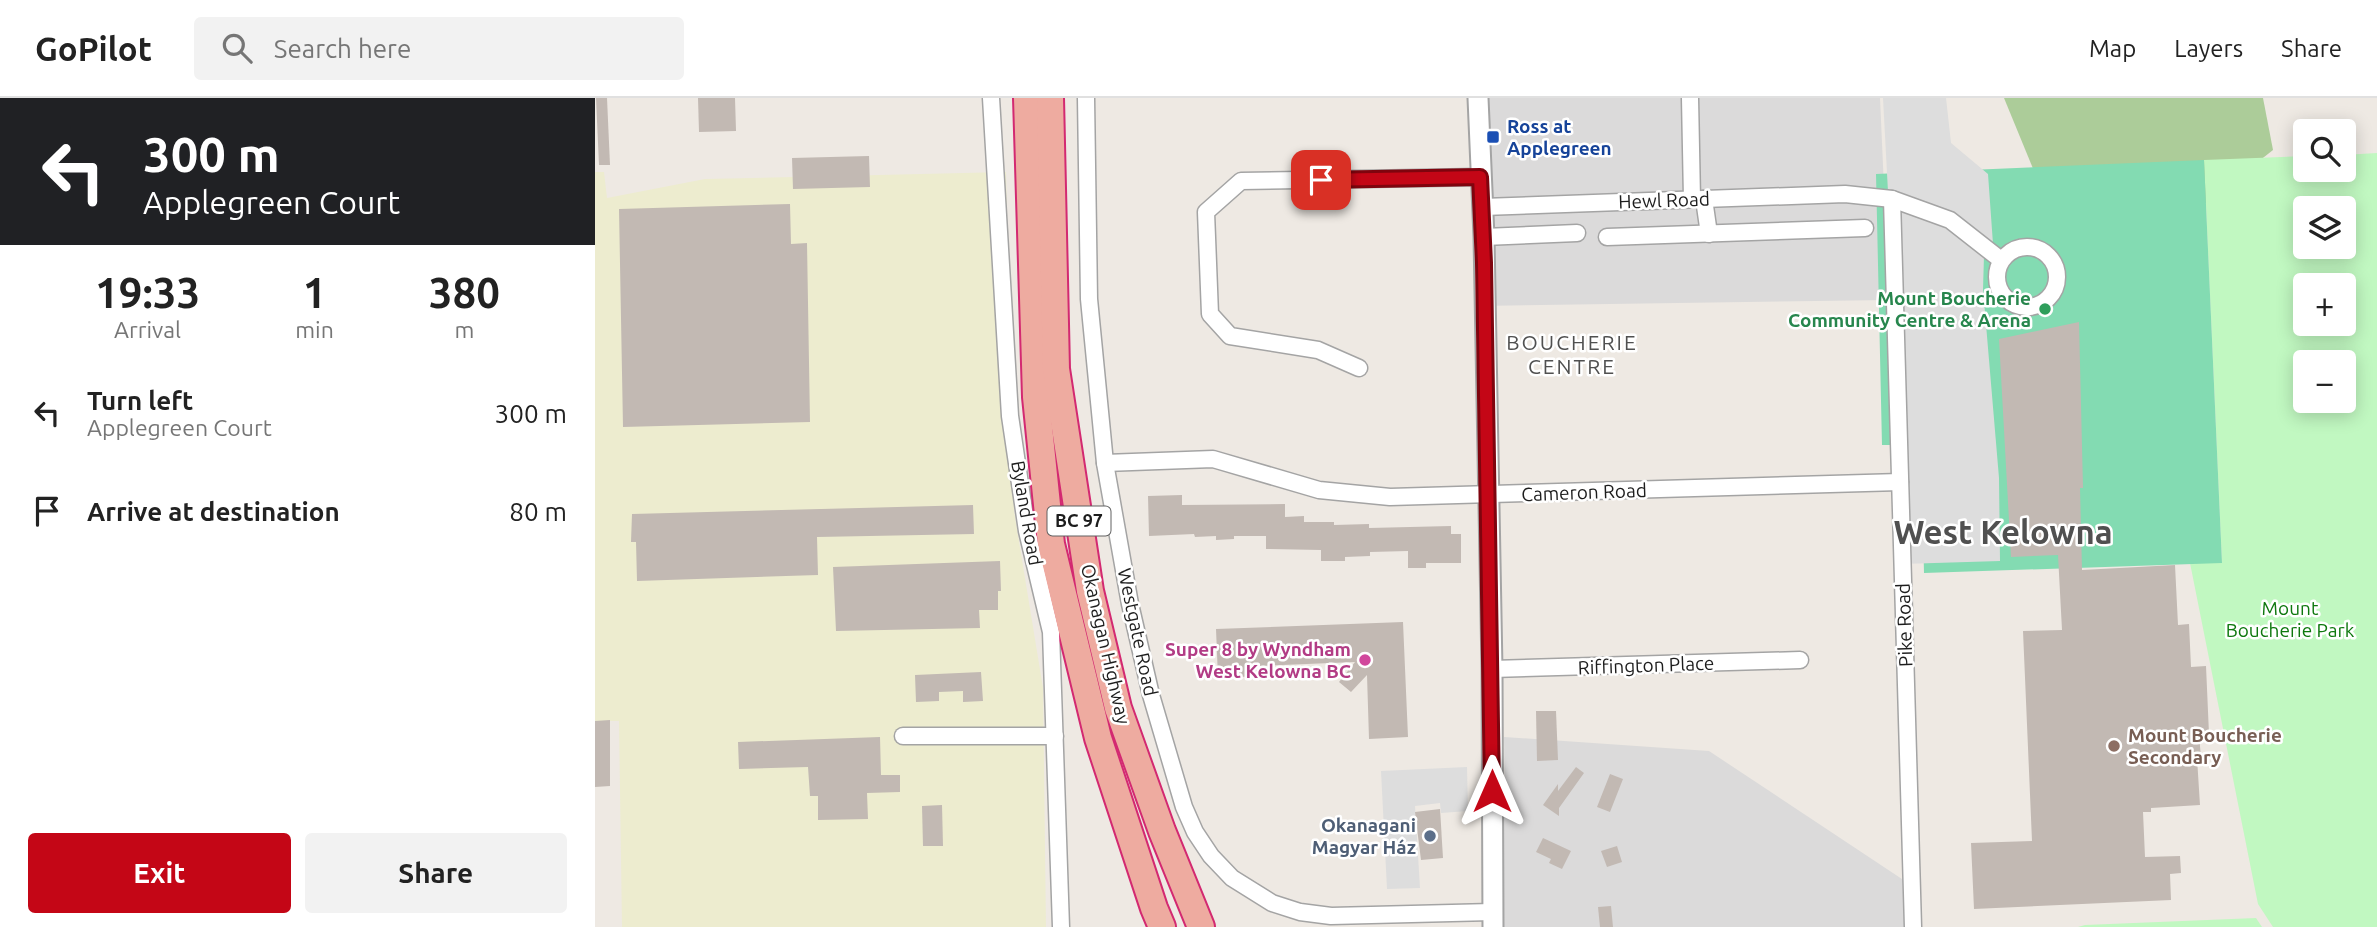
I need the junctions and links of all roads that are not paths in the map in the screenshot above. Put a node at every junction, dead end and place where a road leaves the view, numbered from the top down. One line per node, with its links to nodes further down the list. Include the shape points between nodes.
1 (991, 98): 24 (street, Byland Road, via 1010,416 1027,531 1051,632)
2 (1027, 98): 27 (highway, Okanagan Highway / BC 97, via 1037,397 1051,544 1098,738)
3 (1050, 98): 28 (highway, Okanagan Highway / BC 97, via 1056,369 1090,591 1118,708)
4 (1086, 98): 18 (street, Westgate Road, via 1089,299)
5 (1478, 98): 7 (street)
6 (1690, 98): 8 (street)
7 (1480, 177): 10 (street); 17 (street, via 1241,181 1206,212 1210,314 1230,336 1318,350)
8 (1698, 199): 9 (street, Hewl Road, via 1845,194); 10 (street, Hewl Road); 13 (street)
9 (1892, 199): 16 (street, Hewl Road, via 1950,219); 19 (street, Pike Road)
10 (1483, 206): 14 (street)
11 (1864, 228): 13 (street, Hewl Road)
12 (1577, 233): 14 (street)
13 (1709, 234): 15 (street, Hewl Road)
14 (1484, 237): 20 (street)
15 (1607, 237)
16 (2001, 260)
17 (1359, 368)
18 (1104, 463): 20 (street, Cameron Road, via 1213,458 1319,490 1390,497); 25 (street, Westgate Road, via 1151,695 1184,807 1210,856 1251,892 1300,912)
19 (1900, 482): 20 (street, Cameron Road); 29 (street, Pike Road)
20 (1488, 495): 22 (street)
21 (1800, 660): 22 (street, Riffington Place)
22 (1492, 669): 25 (street)
23 (903, 736): 24 (street)
24 (1055, 736): 26 (street, Byland Road)
25 (1492, 920)
26 (1062, 927)
27 (1162, 927)
28 (1201, 927)
29 (1913, 927)

